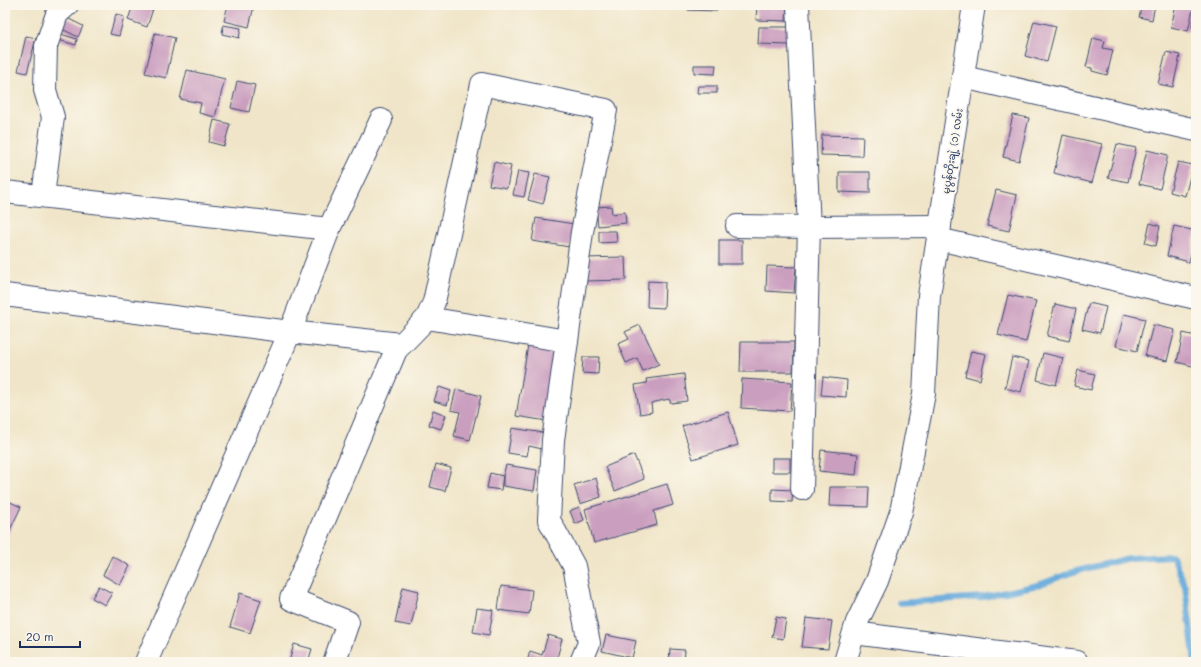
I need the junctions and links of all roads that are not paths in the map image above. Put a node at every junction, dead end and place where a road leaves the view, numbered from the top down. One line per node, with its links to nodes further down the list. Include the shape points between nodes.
1 (67, 5): 8 (street, via 57,14 46,46 45,90 53,117)
2 (798, 5): 10 (street)
3 (974, 5): 4 (street, မုပွန်တိုးချဲ့ (၁) လမ်း)
4 (963, 77): 6 (street); 12 (street, မုပွန်တိုးချဲ့ (၁) လမ်း)
5 (381, 120): 11 (street)
6 (1196, 130)
7 (5, 192): 8 (street)
8 (43, 196): 11 (street)
9 (737, 226): 10 (street)
10 (809, 227): 12 (street); 19 (street)
11 (329, 230): 16 (street)
12 (939, 232): 14 (street); 20 (street, မုပွန်တိုးချဲ့ (၁) လမ်း, via 929,296 924,394 901,512 877,581)
13 (5, 295): 16 (street)
14 (1196, 298)
15 (427, 318): 17 (street); 17 (street, via 434,302 482,84 606,110 582,232); 18 (street)
16 (290, 332): 18 (street); 21 (street)
17 (567, 341): 23 (street, via 553,440 549,520 574,566 589,643)
18 (401, 344): 22 (street, via 396,350 291,599 348,622 335,660)
19 (802, 489)
20 (854, 633): 24 (street, မုပွန်တိုးချဲ့ (၁) လမ်း); 25 (street)
21 (146, 662)
22 (339, 662)
23 (581, 662)
24 (845, 662)
25 (1077, 662)

